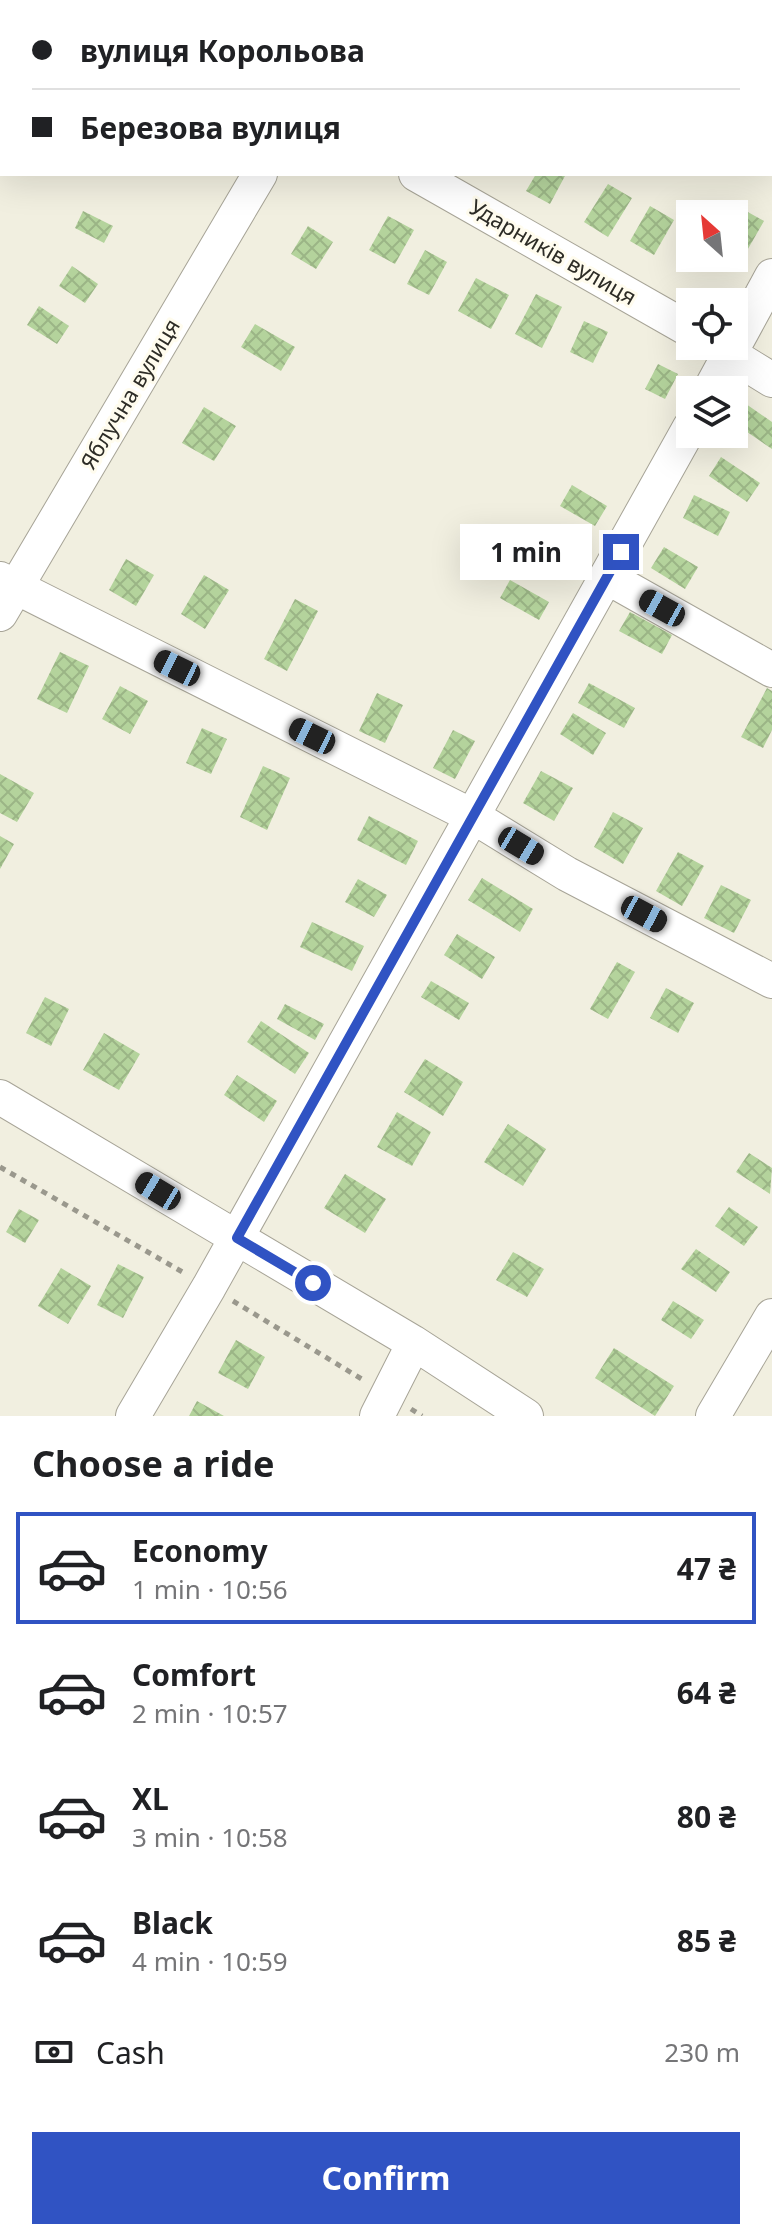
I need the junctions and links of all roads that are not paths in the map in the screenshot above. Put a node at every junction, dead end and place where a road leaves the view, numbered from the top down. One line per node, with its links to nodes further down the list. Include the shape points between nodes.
1 (259, 176): 10 (street, Яблучна вулиця)
2 (420, 176): 5 (street, Ударників вулиця)
3 (772, 276): 4 (street)
4 (748, 313)
5 (676, 322)
6 (740, 360): 7 (street)
7 (772, 380)
8 (678, 448): 9 (street)
9 (607, 577): 11 (street); 12 (street)
10 (5, 593): 12 (street)
11 (772, 670)
12 (474, 817): 13 (street, via 567,874); 15 (street)
13 (772, 981)
14 (0, 1097): 15 (street)
15 (237, 1238): 17 (street); 19 (street)
16 (772, 1316): 21 (street)
17 (414, 1343): 18 (street); 20 (street)
18 (382, 1405)
19 (133, 1416)
20 (526, 1416)
21 (713, 1416)

